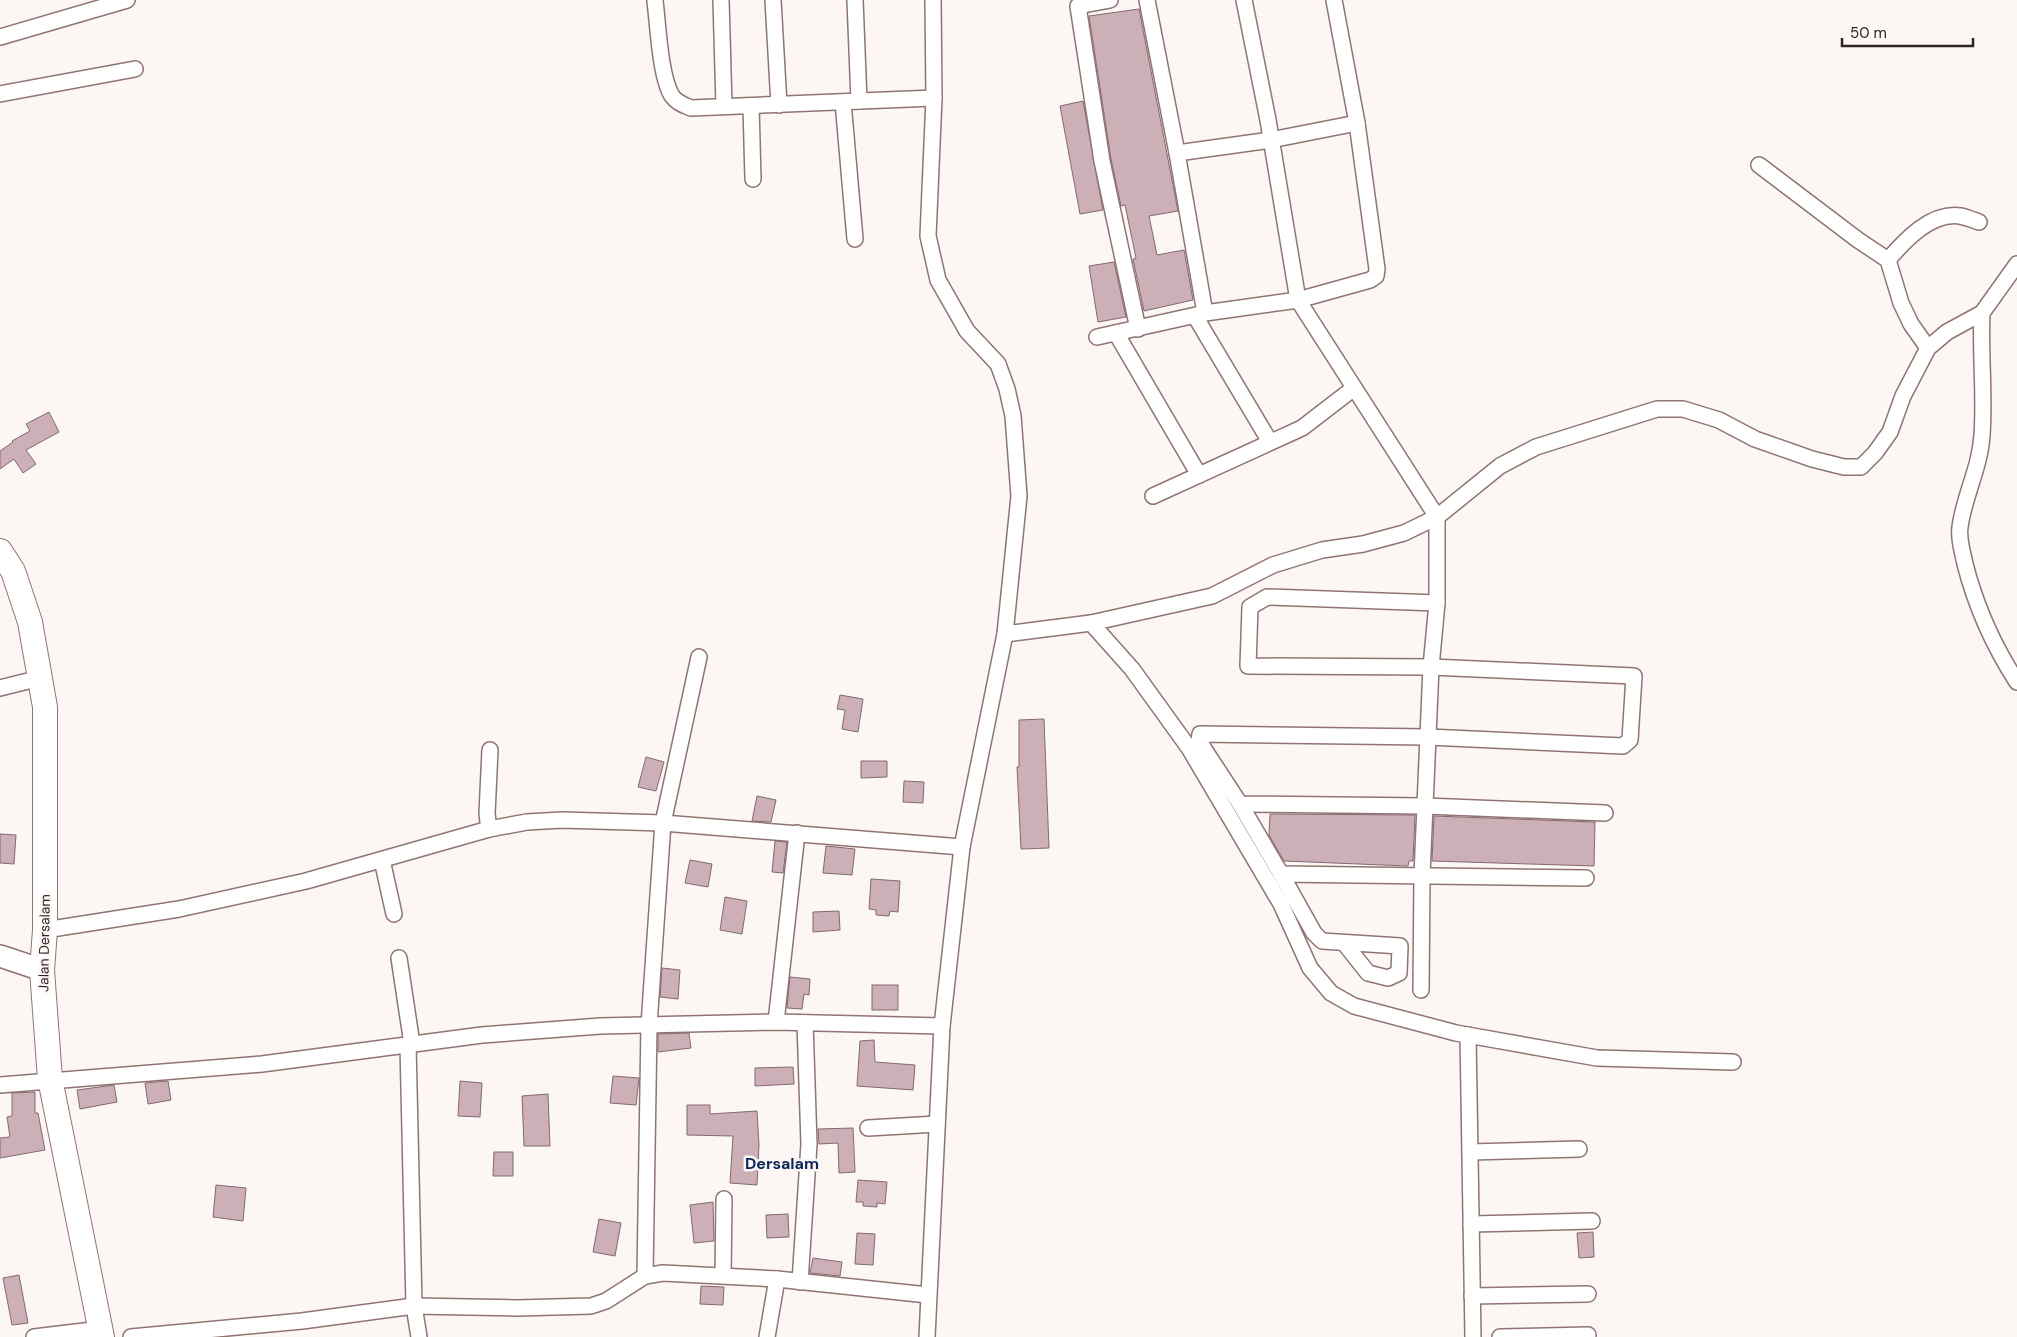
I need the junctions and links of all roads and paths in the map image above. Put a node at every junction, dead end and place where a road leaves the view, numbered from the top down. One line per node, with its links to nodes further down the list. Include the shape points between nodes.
1 (127, 0): 11 (street)
2 (721, 0): 19 (street)
3 (773, 0): 18 (street)
4 (855, 0): 17 (street)
5 (933, 0): 15 (street)
6 (1110, 0): 33 (street, via 1078,6 1102,161)
7 (1147, 0): 23 (street)
8 (1244, 0): 22 (street)
9 (1334, 0): 21 (street)
10 (655, 1): 19 (street, via 664,71 671,95 679,104 691,108)
11 (98, 4): 12 (street)
12 (0, 37)
13 (135, 68): 14 (street)
14 (0, 94)
15 (934, 98): 17 (street); 45 (street, via 928,236 938,280 967,331 998,364 1013,416 1019,496)
16 (843, 102): 17 (street); 18 (street); 27 (street)
17 (860, 102)
18 (779, 105): 20 (street)
19 (724, 106): 20 (street)
20 (751, 106): 25 (street)
21 (1357, 123): 22 (street); 30 (street, via 1376,276)
22 (1271, 140): 23 (street); 30 (street)
23 (1177, 153): 32 (street)
24 (1759, 165): 28 (street)
25 (753, 179)
26 (1979, 222): 28 (street, via 1959,216 1940,218 1920,228)
27 (854, 239)
28 (1888, 260): 36 (street, via 1901,303)
29 (2017, 264): 31 (street)
30 (1298, 300): 32 (street); 37 (street)
31 (1982, 313): 36 (street, via 1947,332); 49 (street, via 1982,436 1979,461 1959,530 1973,595 1986,627)
32 (1200, 315): 33 (street); 38 (street)
33 (1138, 329): 34 (street)
34 (1116, 334): 35 (street); 39 (street)
35 (1097, 337)
36 (1928, 348): 41 (street, via 1903,396 1890,432 1862,467 1844,467 1812,459 1683,409 1657,409 1536,447 1500,466)
37 (1354, 388): 38 (street, via 1302,428); 41 (street)
38 (1270, 442): 39 (street)
39 (1199, 475): 40 (street)
40 (1153, 496)
41 (1437, 518): 43 (street); 44 (street, via 1404,533 1364,544 1322,550 1273,565 1212,596)
42 (0, 552): 48 (main road, Jalan Dersalam, via 14,571 30,622)
43 (1437, 603): 47 (street); 47 (street, via 1267,597 1250,608 1248,666)
44 (1091, 623): 45 (street); 75 (street, via 1132,669 1189,748 1281,904 1310,968 1331,993 1354,1006)
45 (1005, 634): 59 (street)
46 (699, 657): 56 (street)
47 (1431, 667): 51 (street); 51 (street, via 1634,676 1630,740 1623,746)
48 (40, 678): 50 (street); 65 (main road, Jalan Dersalam, via 45,707)
49 (2017, 682)
50 (0, 688)
51 (1428, 737): 53 (street, via 1200,734 1199,740 1204,749); 54 (street)
52 (490, 750): 57 (street)
53 (1240, 804): 54 (street); 61 (street)
54 (1425, 806): 55 (street); 62 (street)
55 (1605, 813)
56 (663, 823): 57 (street, via 562,820); 58 (street); 73 (street)
57 (489, 829): 60 (street)
58 (797, 833): 59 (street); 71 (street)
59 (962, 847): 74 (street)
60 (382, 860): 64 (street); 65 (street, via 306,882 178,909)
61 (1281, 874): 62 (street); 66 (street, via 1314,934 1322,941)
62 (1422, 875): 63 (street); 70 (street)
63 (1586, 878)
64 (394, 914)
65 (45, 930): 69 (main road, Jalan Dersalam)
66 (1345, 944)
67 (0, 956): 69 (street)
68 (399, 958): 76 (street)
69 (42, 970): 78 (main road, Jalan Dersalam)
70 (1421, 990)
71 (776, 1022): 72 (street); 73 (street)
72 (805, 1023): 74 (street); 90 (street, via 809,1144)
73 (649, 1025): 76 (street, via 482,1035); 87 (street)
74 (942, 1026): 80 (street)
75 (1468, 1035): 77 (street, via 1597,1058); 83 (street)
76 (410, 1045): 78 (street, via 262,1064); 94 (street)
77 (1733, 1062)
78 (50, 1079): 79 (street); 95 (main road, Jalan Dersalam)
79 (0, 1084)
80 (937, 1124): 81 (street); 92 (street)
81 (868, 1128)
82 (1578, 1149): 83 (street)
83 (1470, 1152): 86 (street)
84 (724, 1199): 88 (street)
85 (1592, 1221): 86 (street)
86 (1471, 1224): 93 (street)
87 (645, 1276): 88 (street, via 663,1273); 94 (street, via 606,1301 591,1306)
88 (723, 1276): 89 (street)
89 (777, 1280): 90 (street); 100 (street)
90 (800, 1282): 92 (street)
91 (1588, 1294): 93 (street)
92 (928, 1295): 101 (street)
93 (1472, 1296): 102 (street)
94 (414, 1306): 98 (street, via 302,1321); 99 (street)
95 (101, 1333): 97 (street)
96 (1588, 1335): 103 (street)
97 (34, 1337)
98 (130, 1337)
99 (419, 1337)
100 (767, 1337)
101 (927, 1337)
102 (1473, 1337)
103 (1500, 1337)

